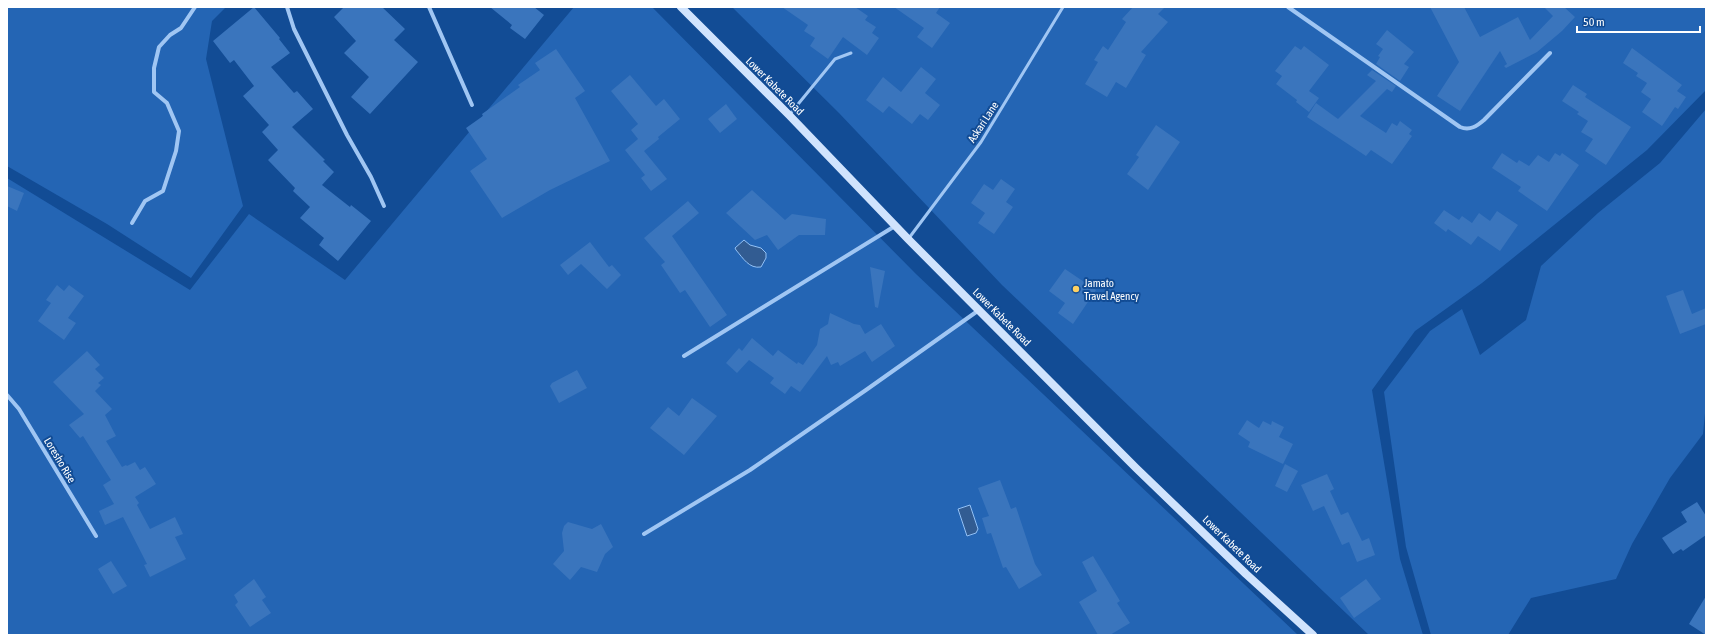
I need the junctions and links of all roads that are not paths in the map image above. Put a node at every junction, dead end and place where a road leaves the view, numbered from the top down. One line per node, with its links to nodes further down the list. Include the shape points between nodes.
1 (195, 7): 12 (street, via 181,28 159,47 154,68 154,92 167,103 179,132 176,151 163,191 145,201)
2 (287, 7): 11 (street, via 294,29)
3 (429, 7): 9 (street)
4 (682, 7): 10 (main road, Lower Kabete Road)
5 (1063, 7): 14 (lane, Askari Lane, via 981,142)
6 (1288, 7): 7 (street, via 1460,127 1473,128 1484,120)
7 (1550, 53)
8 (851, 54): 10 (lane, via 835,59)
9 (472, 105)
10 (789, 115): 13 (main road, Lower Kabete Road)
11 (384, 206)
12 (132, 223)
13 (895, 226): 14 (main road, Lower Kabete Road); 16 (street)
14 (908, 239): 15 (main road, Lower Kabete Road)
15 (979, 310): 18 (street, via 750,470); 20 (main road, Lower Kabete Road, via 1136,468)
16 (684, 356)
17 (7, 395): 19 (street, Loresho Rise, via 19,409)
18 (644, 534)
19 (96, 536)
20 (1313, 635)

